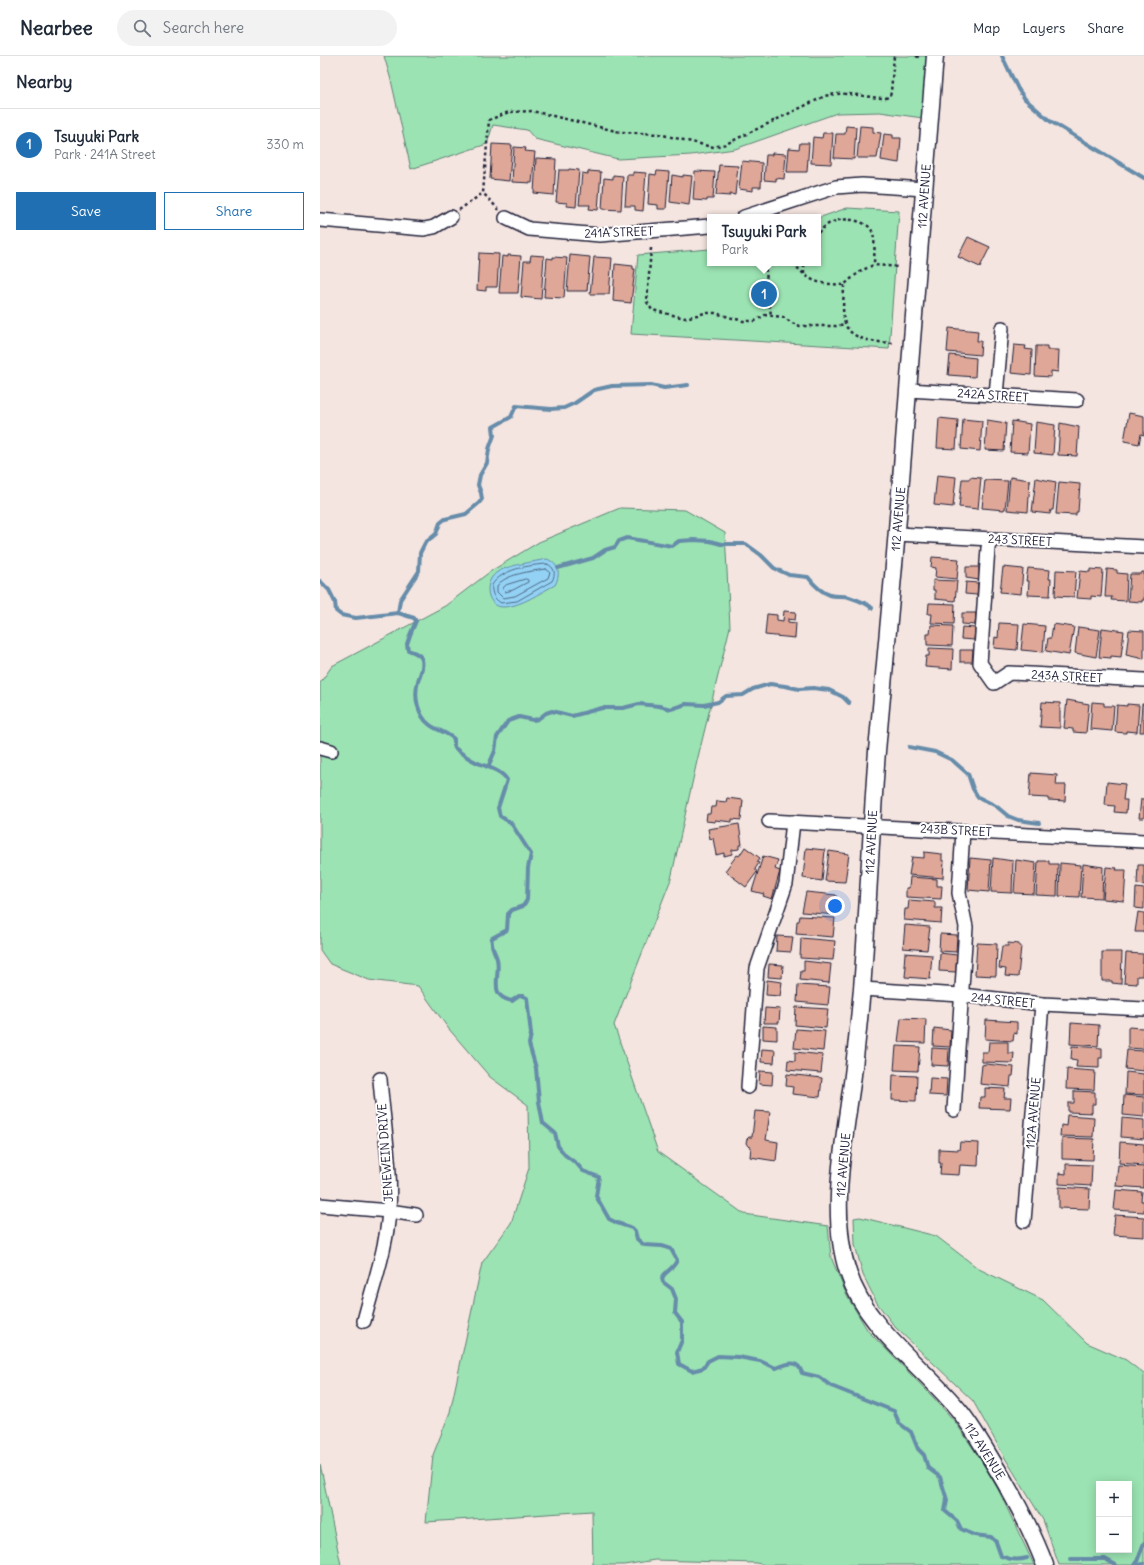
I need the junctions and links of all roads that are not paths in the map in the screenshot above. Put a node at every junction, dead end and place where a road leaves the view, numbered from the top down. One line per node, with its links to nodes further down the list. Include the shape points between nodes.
1 (928, 57): 2 (main road, 112 AVENUE)
2 (925, 189): 3 (street, via 862,185 836,187); 9 (main road, 112 AVENUE)
3 (753, 214)
4 (451, 217): 6 (street, via 434,227 424,229)
5 (506, 218): 7 (street, 241A STREET, via 529,229 600,235)
6 (320, 220)
7 (707, 226)
8 (1002, 328): 10 (street)
9 (908, 390): 10 (street, 242A STREET); 12 (main road, 112 AVENUE)
10 (996, 395): 11 (street, 242A STREET)
11 (1077, 400)
12 (897, 534): 13 (street, 243 STREET); 18 (main road, 112 AVENUE)
13 (991, 539): 14 (street, 243 STREET); 15 (street, 243A STREET, via 988,548 980,663 994,683 1009,673)
14 (1144, 547)
15 (1144, 680)
16 (769, 821): 17 (street, 243B STREET)
17 (793, 822): 18 (street, 243B STREET); 26 (street, via 786,884 757,968)
18 (872, 825): 19 (street, 243B STREET); 21 (main road, 112 AVENUE)
19 (963, 831): 20 (street, 243B STREET); 22 (street, via 958,893 966,928)
20 (1144, 841)
21 (862, 989): 22 (street, 244 STREET); 33 (main road, 112 AVENUE, via 840,1198 840,1237 847,1271 856,1293 874,1320 942,1390 976,1435 1020,1508)
22 (962, 995): 23 (street, 244 STREET); 27 (street)
23 (1042, 1004): 24 (street, 244 STREET); 31 (street, 112A AVENUE)
24 (1144, 1009)
25 (380, 1079): 29 (street, JENEWEIN DRIVE)
26 (748, 1087)
27 (954, 1110)
28 (320, 1204): 29 (street)
29 (389, 1211): 30 (street); 32 (street, JENEWEIN DRIVE, via 384,1245)
30 (416, 1215)
31 (1024, 1221)
32 (364, 1321)
33 (1045, 1565)

